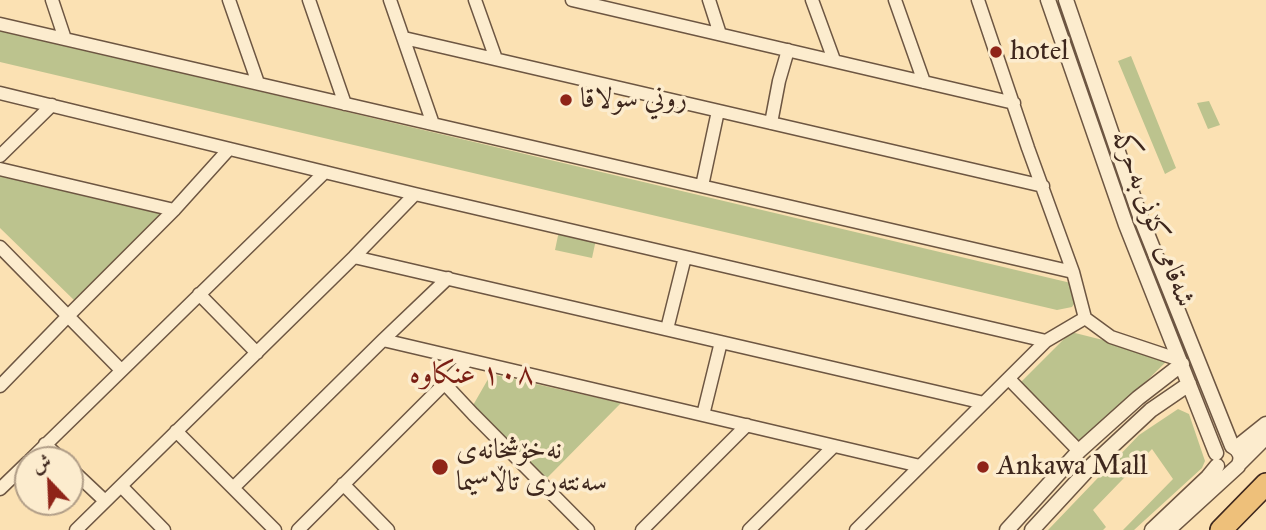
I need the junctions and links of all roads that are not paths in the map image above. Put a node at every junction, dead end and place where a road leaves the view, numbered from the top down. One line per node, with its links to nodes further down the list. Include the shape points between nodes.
1 (52, 0): 16 (street)
2 (229, 0): 21 (street)
3 (309, 0): 24 (street)
4 (390, 0): 15 (street)
5 (475, 0): 18 (street)
6 (572, 0): 14 (street)
7 (709, 0): 14 (street)
8 (812, 0): 19 (street)
9 (895, 0): 20 (street)
10 (978, 0): 23 (street)
11 (1048, 0): 51 (street, شەقامی کۆنی بەحرکە, via 1125,225)
12 (1066, 0): 67 (street, شەقامی کۆنی بەحرکە, via 1140,216)
13 (0, 24): 16 (street)
14 (720, 34): 17 (street)
15 (404, 38): 18 (street); 28 (street)
16 (65, 39): 21 (street)
17 (788, 50): 19 (street); 27 (street)
18 (496, 59): 26 (street)
19 (834, 61): 20 (street)
20 (924, 82): 23 (street)
21 (258, 83): 24 (street)
22 (0, 93): 25 (street)
23 (1014, 103): 34 (street)
24 (345, 104): 28 (street)
25 (52, 105): 29 (street); 30 (street)
26 (719, 111): 27 (street); 33 (street)
27 (771, 123): 34 (street)
28 (433, 124): 33 (street)
29 (229, 149): 32 (street); 36 (street)
30 (0, 156)
31 (0, 169): 36 (street)
32 (325, 172): 35 (street); 42 (street)
33 (702, 186): 40 (street)
34 (1042, 186): 40 (street)
35 (415, 194): 38 (street); 39 (street)
36 (174, 210): 43 (street)
37 (0, 247): 43 (street)
38 (354, 257): 41 (street); 49 (street)
39 (685, 257): 45 (street); 47 (street)
40 (1073, 272): 44 (street)
41 (448, 278): 45 (street); 46 (street)
42 (199, 294): 49 (street); 52 (street)
43 (68, 316): 52 (street); 53 (street)
44 (1085, 318): 47 (street); 51 (street, via 1111,337)
45 (667, 329): 48 (street)
46 (383, 340): 50 (street); 76 (street)
47 (1046, 341): 54 (street)
48 (721, 342): 59 (street); 60 (street)
49 (257, 353): 63 (street)
50 (468, 360): 55 (street); 60 (street)
51 (1181, 362): 56 (street, شەقامی کۆنی بەحرکە); 57 (street)
52 (121, 370): 65 (street)
53 (3, 378)
54 (1009, 379): 59 (street); 68 (street)
55 (444, 383): 73 (street); 85 (street)
56 (1189, 384): 58 (street); 69 (street, شەقامی کۆنی بەحرکە)
57 (1150, 388): 58 (street); 68 (street)
58 (1161, 403): 89 (street, via 1093,464)
59 (984, 404): 70 (street)
60 (703, 415): 62 (street)
61 (1266, 424): 67 (street)
62 (747, 425): 66 (street); 86 (street)
63 (176, 431): 75 (street); 76 (street)
64 (1266, 437): 69 (street)
65 (45, 444)
66 (834, 446): 70 (street); 87 (street)
67 (1234, 447): 69 (street, via 1223,447); 69 (street, شەقامی کۆنی بەحرکە, via 1241,455)
68 (1079, 452): 88 (street)
69 (1226, 463): 90 (street); 91 (street)
70 (920, 466): 79 (street)
71 (14, 475): 77 (street)
72 (84, 481): 78 (street)
73 (343, 484): 83 (street); 84 (street)
74 (1266, 484): 92 (highway)
75 (121, 486): 78 (street); 81 (street)
76 (233, 488): 82 (street)
77 (0, 489)
78 (105, 501): 80 (street)
79 (865, 527)
80 (76, 530)
81 (164, 530)
82 (275, 530)
83 (298, 530)
84 (388, 530)
85 (588, 530)
86 (642, 530)
87 (749, 530)
88 (1007, 530)
89 (1032, 530)
90 (1152, 530)
91 (1168, 530)
92 (1222, 530)

